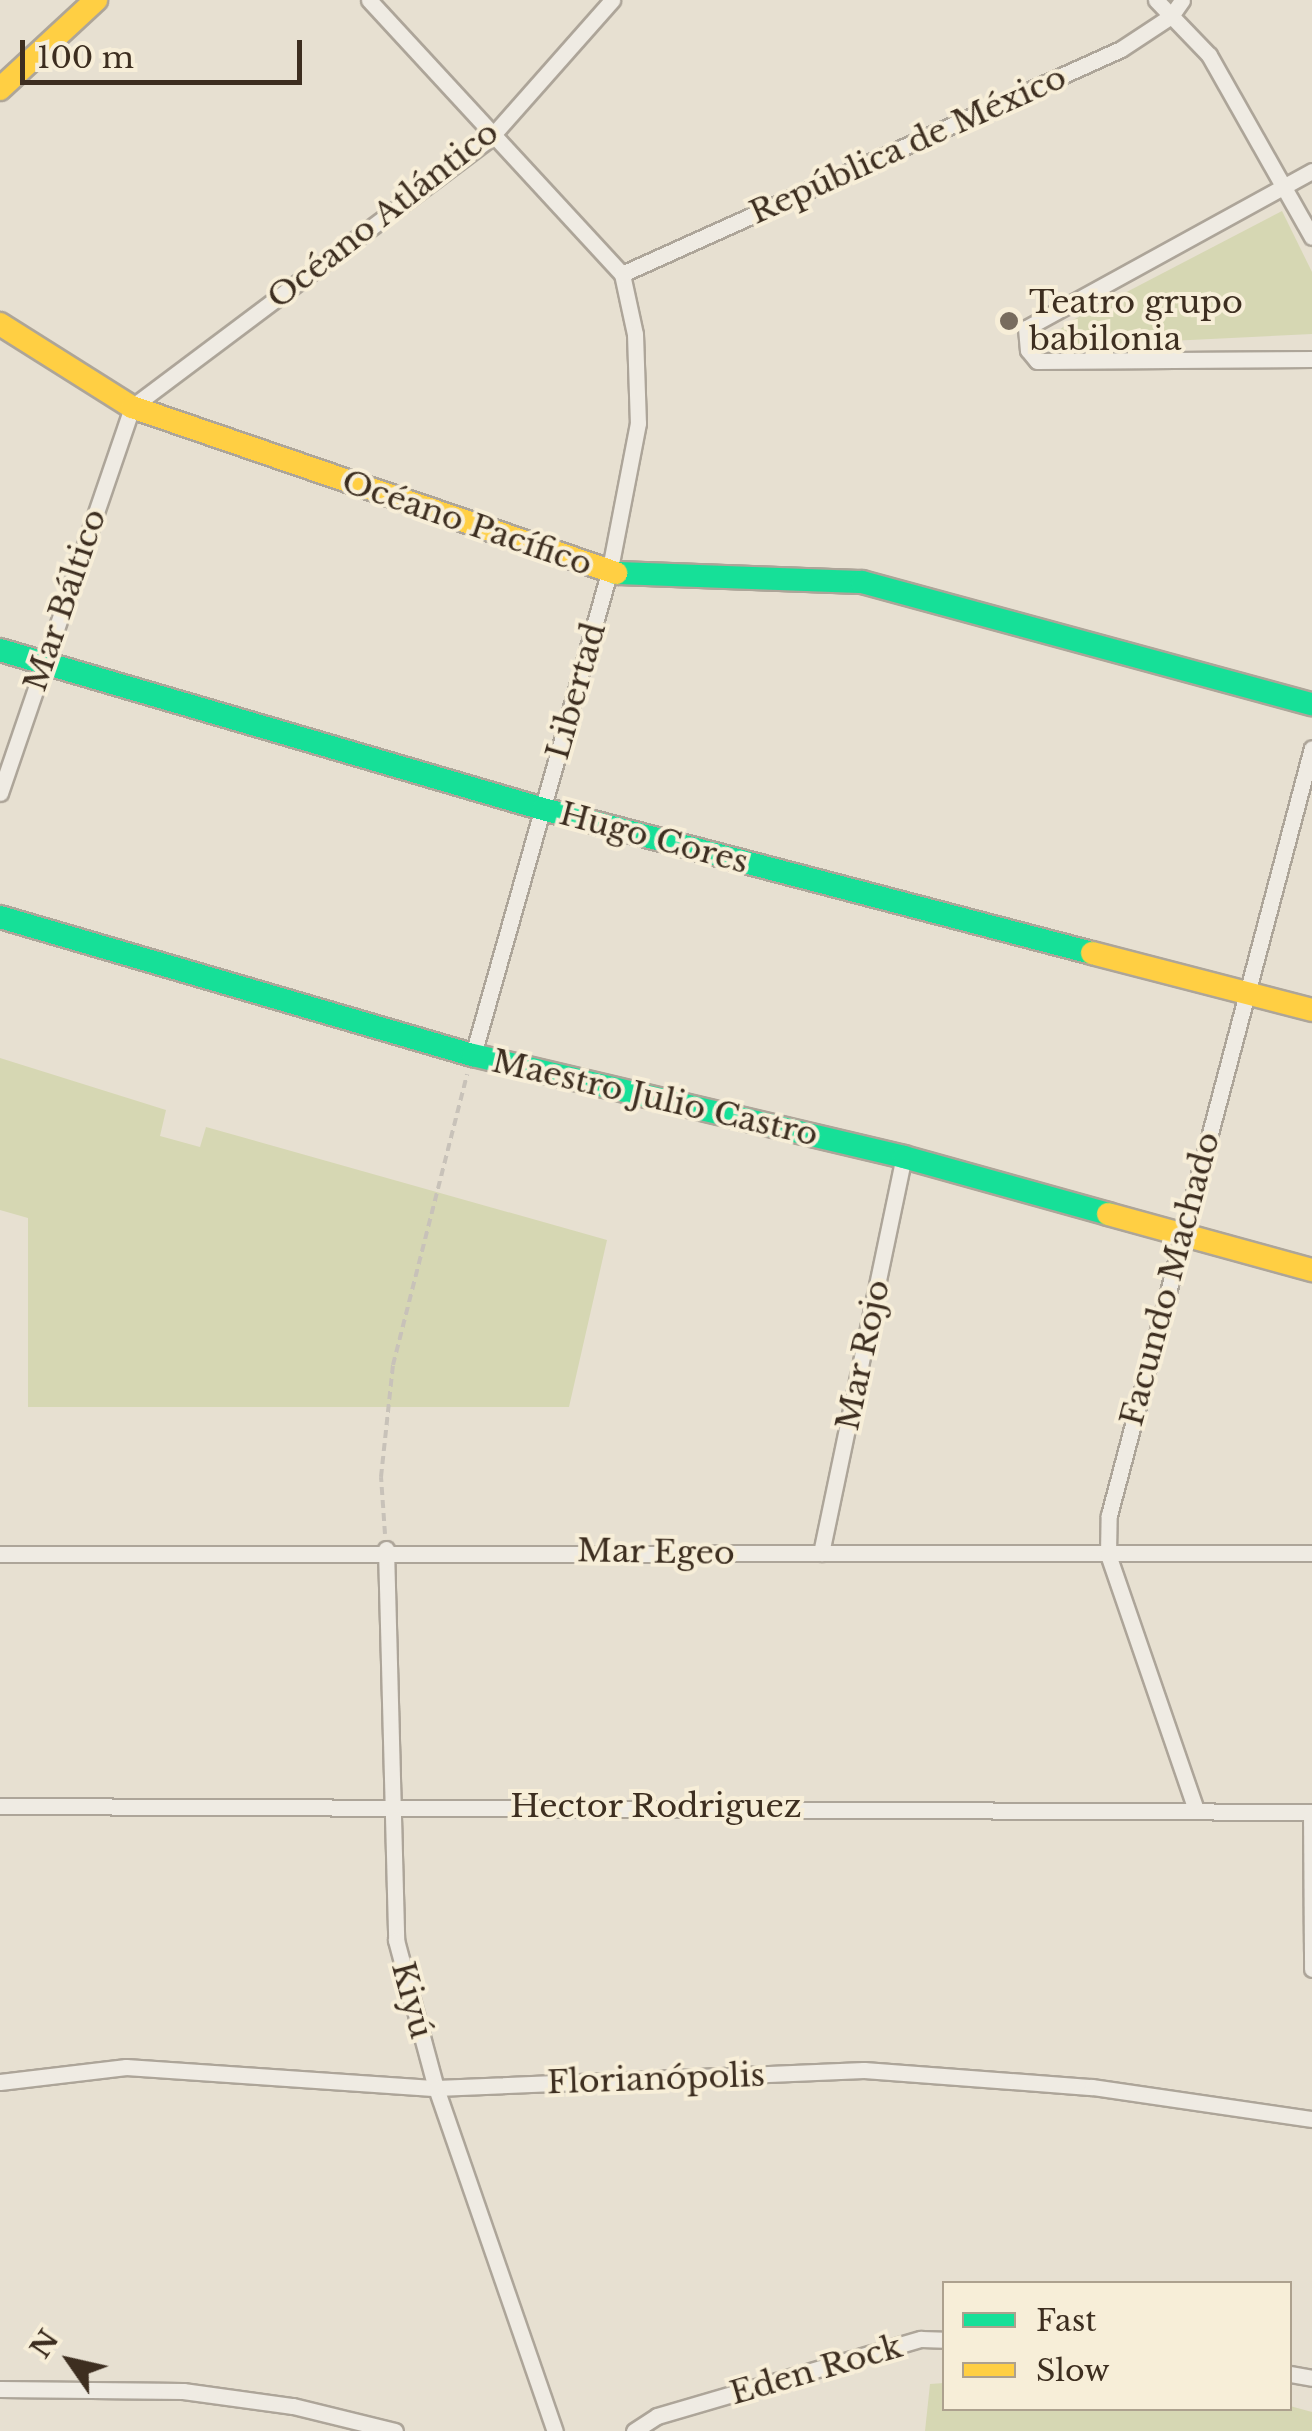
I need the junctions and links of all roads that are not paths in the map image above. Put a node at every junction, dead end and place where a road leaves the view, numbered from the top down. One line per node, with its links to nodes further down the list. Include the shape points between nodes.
1 (96, 0): 7 (street)
2 (369, 0): 8 (street)
3 (612, 0): 8 (street, Océano Atlántico)
4 (1156, 0): 6 (street)
5 (1182, 0): 6 (street, República de México)
6 (1171, 16): 10 (street, via 1209,55); 12 (street, República de México, via 1121,50)
7 (0, 89)
8 (491, 137): 12 (street); 15 (street, Océano Atlántico)
9 (1312, 171): 10 (street)
10 (1288, 184): 11 (street); 14 (street, via 1026,328 1028,350 1038,360)
11 (1312, 237)
12 (622, 274): 16 (street, Libertad, via 635,334 638,424)
13 (0, 324): 15 (street, Océano Pacífico)
14 (1312, 360)
15 (132, 406): 16 (street, Océano Pacífico); 18 (street, Mar Báltico)
16 (609, 573): 19 (street, Océano Pacífico, via 862,582); 22 (street, Libertad)
17 (0, 650): 18 (street, Hugo Cores)
18 (41, 663): 21 (street, Mar Báltico); 22 (street, Hugo Cores)
19 (1312, 704)
20 (1312, 748): 24 (street, Facundo Machado)
21 (0, 794)
22 (543, 808): 24 (street, Hugo Cores); 26 (street, Libertad)
23 (0, 917): 26 (street, Maestro Julio Castro)
24 (1245, 992): 25 (street, Hugo Cores); 28 (street, Facundo Machado)
25 (1312, 1010)
26 (473, 1055): 27 (street, Maestro Julio Castro)
27 (904, 1157): 28 (street, Maestro Julio Castro); 31 (street, Mar Rojo)
28 (1181, 1236): 29 (street, Maestro Julio Castro); 34 (street, Facundo Machado, via 1109,1515)
29 (1312, 1270)
30 (386, 1549): 31 (street, Mar Egeo); 33 (street, Mar Egeo); 36 (street, Kiyú)
31 (822, 1553): 34 (street, Mar Egeo)
32 (1312, 1553): 34 (street, Mar Egeo)
33 (0, 1554)
34 (1108, 1554): 37 (street, Facundo Machado)
35 (0, 1806): 36 (street, Hector Rodriguez)
36 (390, 1806): 37 (street, Hector Rodriguez); 41 (street, Kiyú, via 396,1940)
37 (1195, 1807): 38 (street, Hector Rodriguez)
38 (1312, 1812): 39 (street)
39 (1312, 1969)
40 (0, 2082): 41 (street, Florianópolis, via 126,2067)
41 (436, 2088): 42 (street, Florianópolis, via 864,2070 1092,2087); 46 (street, Kiyú)
42 (1312, 2119)
43 (942, 2340): 47 (street, Eden Rock, via 921,2340 657,2416)
44 (0, 2389): 45 (street, via 183,2391 293,2406)
45 (395, 2431)
46 (556, 2431)
47 (634, 2431)

